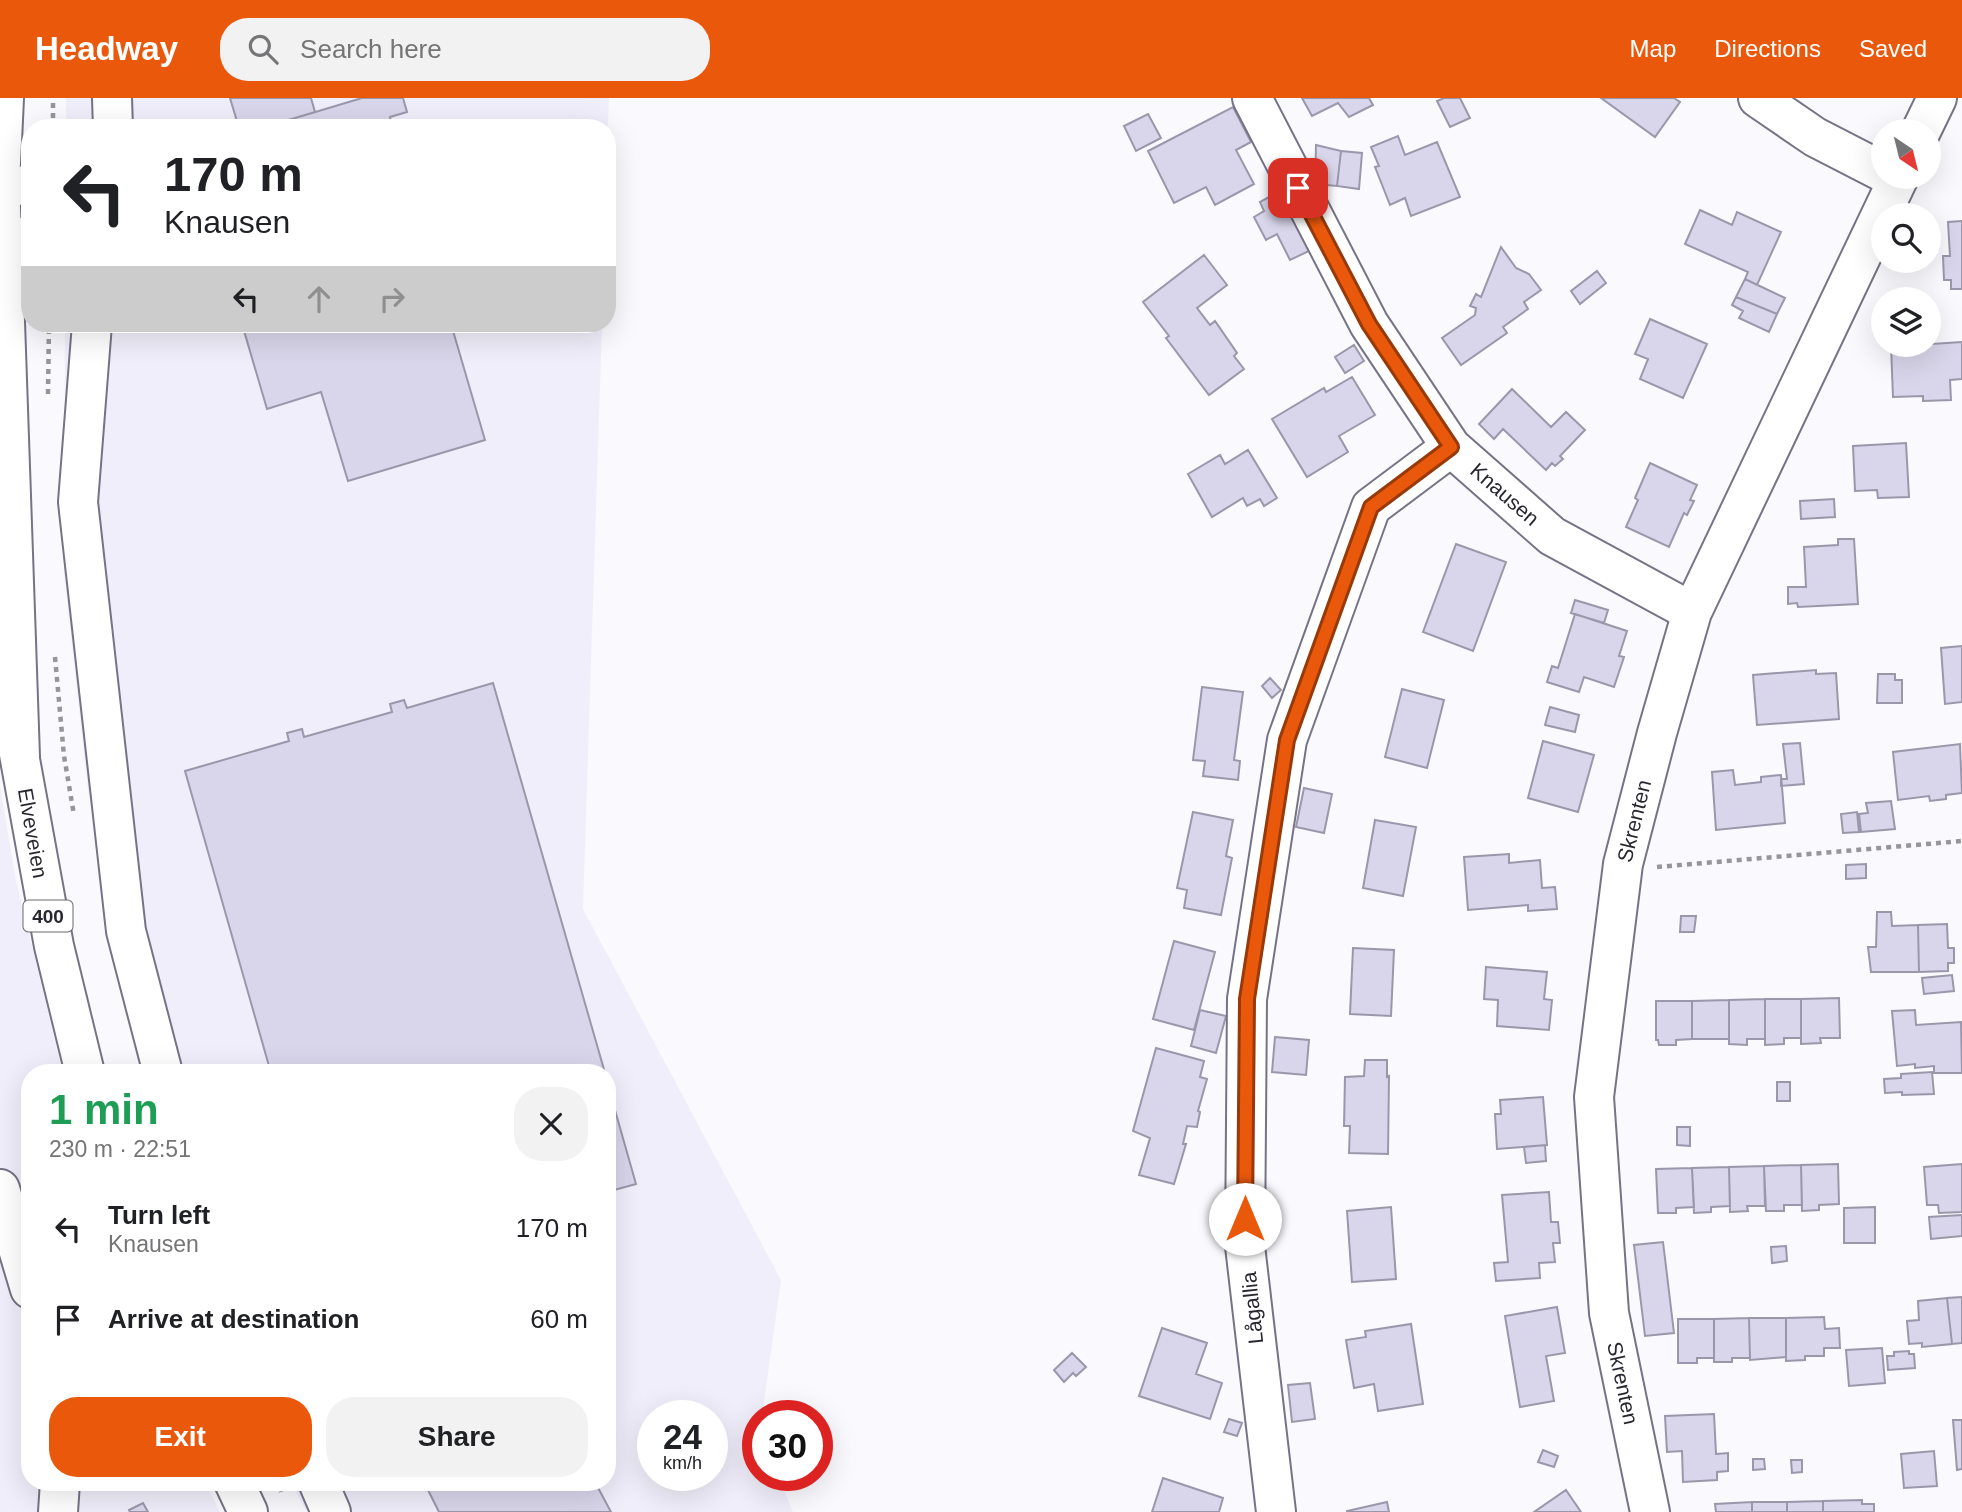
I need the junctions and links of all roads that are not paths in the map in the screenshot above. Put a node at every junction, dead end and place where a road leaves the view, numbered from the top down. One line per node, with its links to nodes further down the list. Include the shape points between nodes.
1 (4, 98): 9 (main road, Elveveien / 400)
2 (112, 98): 6 (main road)
3 (1252, 98): 14 (main road, Knausen, via 1369,324)
4 (1758, 98): 8 (main road, via 1815,137)
5 (1937, 98): 7 (main road)
6 (113, 119)
7 (1927, 119)
8 (1871, 165)
9 (0, 184): 10 (main road); 12 (main road, Elveveien / 400)
10 (21, 185)
11 (1888, 189): 15 (main road, Skrenten)
12 (10, 236): 17 (main road, Elveveien / 400)
13 (91, 333): 19 (main road, via 78,502 126,931)
14 (1451, 447): 15 (main road, Knausen, via 1552,536); 28 (main road, Lågallia, via 1371,507 1287,740 1247,999 1245,1246)
15 (1692, 612): 29 (main road, Skrenten, via 1623,864 1594,1097 1608,1313)
16 (0, 658): 17 (main road, Elveveien / 400)
17 (20, 757): 18 (main road, Elveveien / 400, via 54,946)
18 (83, 1064)
19 (161, 1064)
20 (3, 1214): 21 (main road)
21 (21, 1264)
22 (59, 1491): 25 (main road)
23 (238, 1491): 26 (main road)
24 (322, 1491): 27 (main road)
25 (58, 1512)
26 (248, 1512)
27 (331, 1512)
28 (1276, 1512)
29 (1650, 1512)

